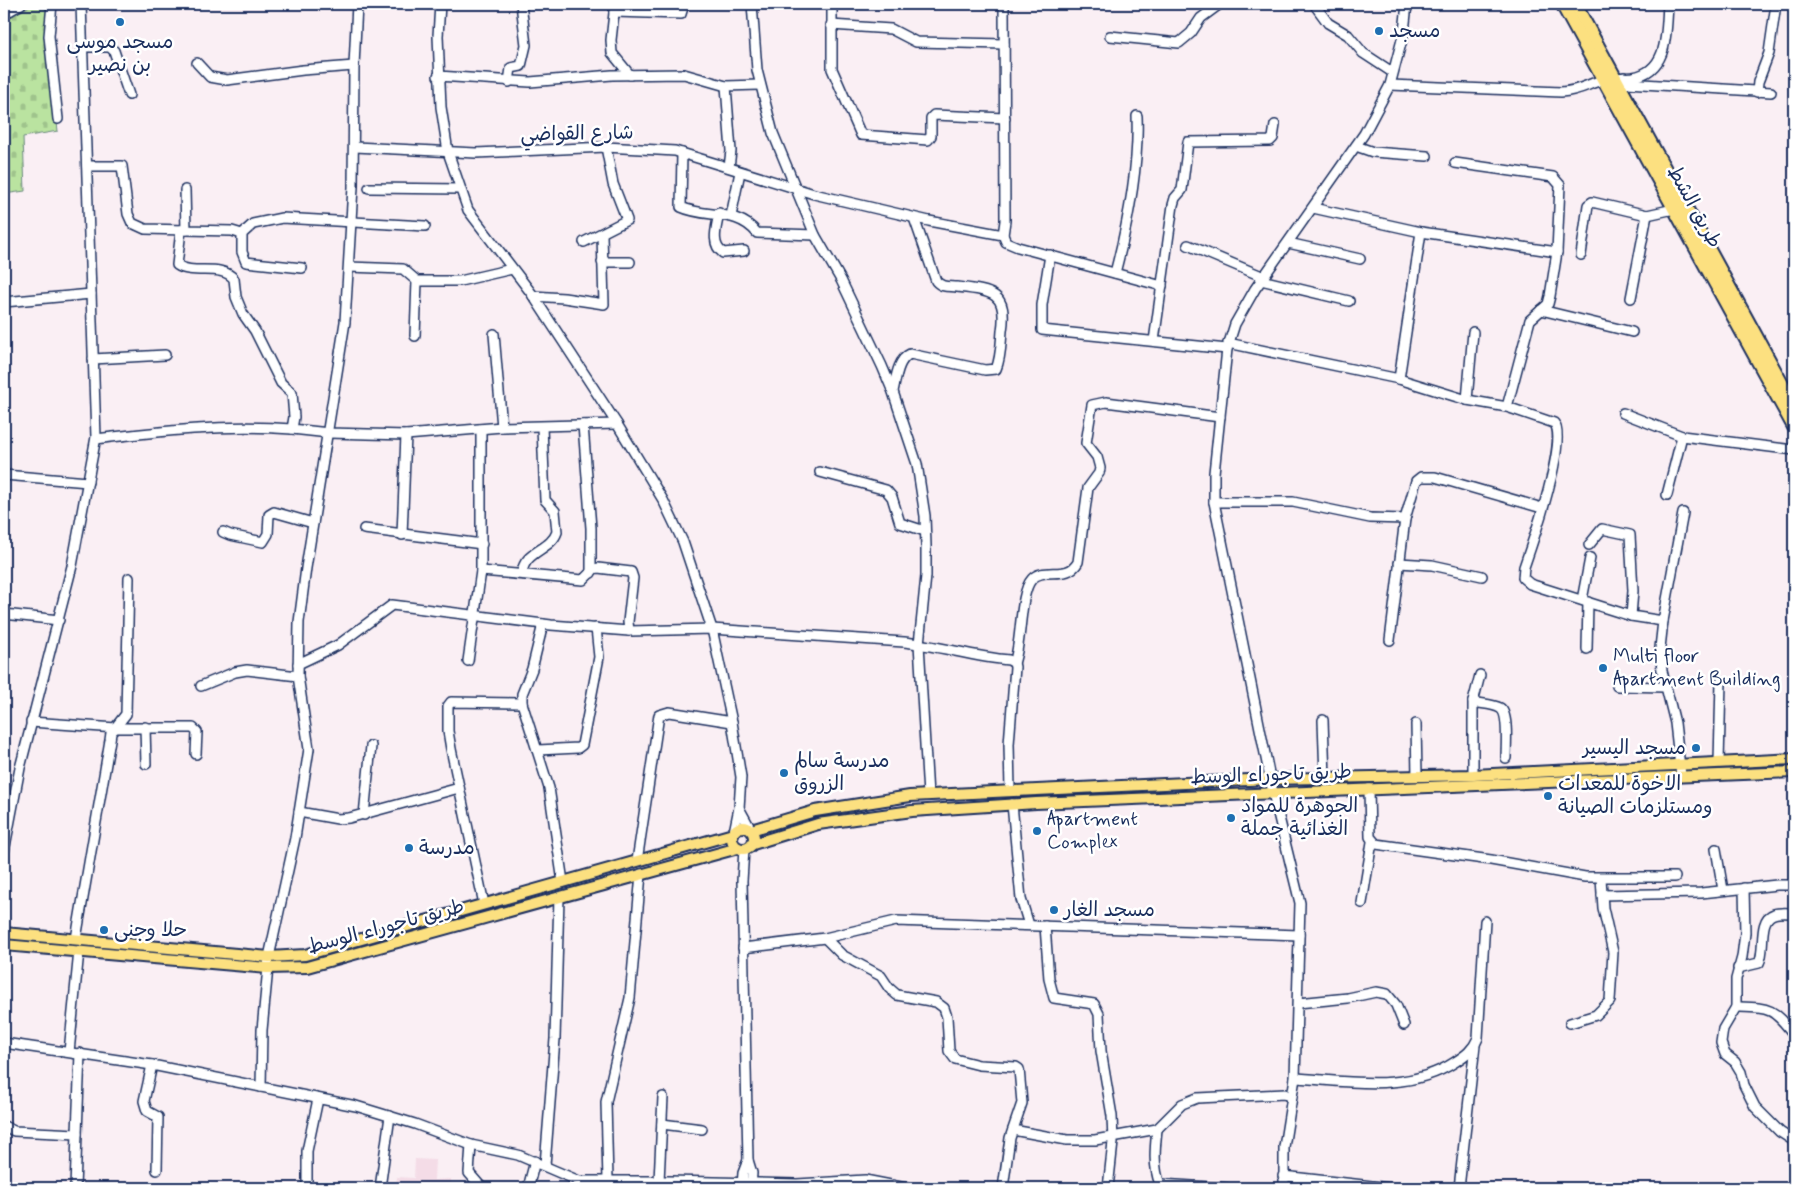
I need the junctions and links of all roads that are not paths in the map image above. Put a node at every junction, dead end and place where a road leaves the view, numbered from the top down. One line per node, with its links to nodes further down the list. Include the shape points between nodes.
1 (21, 4): 19 (street)
2 (52, 4): 39 (street, via 49,36)
3 (81, 4): 23 (street)
4 (357, 4): 25 (street)
5 (440, 4): 28 (street)
6 (521, 4): 30 (street, via 526,45 521,66 511,68)
7 (684, 4): 18 (street, via 681,14)
8 (752, 4): 32 (street)
9 (832, 4): 20 (street)
10 (1004, 4): 22 (street)
11 (1220, 4): 21 (street, via 1201,18 1179,43)
12 (1314, 4): 26 (street, via 1328,23 1348,35 1363,53)
13 (1408, 4): 26 (street, via 1404,32)
14 (1562, 4): 29 (highway, طريق الشط)
15 (1574, 4): 29 (highway, طريق الشط)
16 (1668, 4): 29 (street, via 1663,54 1649,71)
17 (1776, 4): 34 (street, via 1769,53)
18 (614, 8): 27 (street, via 612,53)
19 (4, 14)
20 (831, 26): 22 (street, via 892,28 916,42); 38 (street, via 832,69 861,135 928,140 934,115)
21 (1110, 36)
22 (1004, 44): 38 (street)
23 (83, 47): 36 (street, via 110,47 114,51); 48 (street)
24 (197, 63): 25 (street, via 210,77 227,80)
25 (354, 66): 42 (street)
26 (1392, 72): 31 (street)
27 (630, 75): 30 (street); 33 (street, via 688,74)
28 (438, 76): 30 (street); 44 (street)
29 (1614, 78): 31 (street, via 1576,91 1561,92); 34 (street, via 1627,83); 56 (highway, طريق الشط); 103 (highway, طريق الشط)
30 (509, 82)
31 (1390, 84): 41 (street)
32 (759, 85): 33 (street); 53 (street, via 772,133)
33 (726, 86): 49 (street, via 731,151)
34 (1757, 92): 35 (street)
35 (1771, 92)
36 (129, 95)
37 (1137, 116): 82 (street, via 1138,138 1129,204)
38 (1005, 118): 68 (street)
39 (58, 119)
40 (1275, 125): 85 (street, via 1270,142 1188,142 1182,190 1173,205)
41 (1356, 146): 46 (street, via 1373,152); 55 (street)
42 (355, 147): 44 (street, شارع القواضي); 61 (street)
43 (606, 147): 44 (street, شارع القواضي, via 505,153); 45 (street, شارع القواضي); 66 (street, via 613,184 627,220)
44 (448, 152): 52 (street)
45 (682, 153): 49 (street, شارع القواضي); 57 (street, via 681,207)
46 (1427, 156)
47 (1455, 163): 73 (street, via 1557,180 1560,193)
48 (87, 166): 63 (street, via 122,166 132,223 145,229); 86 (street)
49 (729, 167): 50 (street, شارع القواضي)
50 (740, 172): 53 (street, شارع القواضي); 59 (street)
51 (368, 188): 52 (street)
52 (460, 189): 81 (street, via 474,219)
53 (794, 189): 60 (street, شارع القواضي); 67 (street)
54 (185, 190): 63 (street)
55 (1314, 208): 64 (street); 70 (street)
56 (1674, 209): 58 (street); 110 (highway, طريق الشط)
57 (719, 213): 59 (street); 72 (street, via 718,248 724,253)
58 (1647, 215): 75 (street, via 1592,202 1588,205); 88 (street)
59 (731, 216): 67 (street, via 746,222 757,233)
60 (914, 218): 68 (street, شارع القواضي); 101 (street, via 936,281 942,286 996,296 1001,300 1005,314 996,369 985,370 910,354 900,365)
61 (351, 221): 62 (street); 65 (street, via 274,218 253,224); 79 (street)
62 (425, 226)
63 (183, 230): 65 (street); 112 (street, via 176,261 180,267 225,272 234,279 243,314 281,383 292,393)
64 (1421, 232): 73 (street); 100 (street)
65 (242, 234): 80 (street, via 242,252 246,262)
66 (602, 234): 69 (street); 77 (street)
67 (815, 235): 101 (street, via 863,324)
68 (1003, 235): 74 (street, via 1010,244)
69 (584, 242)
70 (1288, 243): 76 (street); 83 (street)
71 (1188, 245): 83 (street)
72 (744, 251)
73 (1557, 252): 91 (street, via 1548,304)
74 (1050, 255): 82 (street); 96 (street, via 1042,330)
75 (1581, 255)
76 (1360, 259)
77 (602, 262): 78 (street); 87 (street, via 605,303 602,305)
78 (630, 262)
79 (349, 267): 84 (street, via 403,268); 114 (street, via 344,331)
80 (302, 268)
81 (512, 269): 84 (street, via 460,281); 87 (street)
82 (1114, 273): 85 (street)
83 (1262, 278): 89 (street); 97 (street, via 1235,324)
84 (416, 281): 95 (street)
85 (1162, 286): 96 (street)
86 (91, 294): 90 (street); 99 (street)
87 (533, 296): 107 (street)
88 (1631, 298)
89 (1349, 301)
90 (4, 302)
91 (1541, 310): 93 (street); 104 (street, via 1530,320)
92 (1473, 332): 102 (street)
93 (1632, 332)
94 (494, 334): 109 (street)
95 (415, 336)
96 (1154, 341): 97 (street)
97 (1228, 346): 100 (street); 106 (street)
98 (165, 355): 99 (street)
99 (93, 359): 117 (street)
100 (1399, 379): 102 (street)
101 (894, 392): 129 (street, via 916,464)
102 (1467, 400): 104 (street)
103 (1794, 406)
104 (1507, 407): 124 (street, via 1550,420 1557,426 1556,452)
105 (1624, 413): 116 (street)
106 (1220, 417): 123 (street); 155 (street, via 1106,402 1092,405 1086,443 1097,457 1100,468 1088,488 1078,562 1070,571 1031,580)
107 (617, 424): 108 (street); 149 (street, via 663,500 683,542)
108 (583, 425): 111 (street); 138 (street)
109 (502, 427): 111 (street); 113 (street)
110 (1794, 427)
111 (542, 428): 137 (street, via 545,500 555,511 557,532 528,559)
112 (292, 429): 114 (street); 117 (street, via 252,426 177,428)
113 (481, 429): 115 (street); 132 (street)
114 (329, 433): 115 (street); 127 (street)
115 (406, 435): 131 (street)
116 (1682, 436): 118 (street); 122 (street)
117 (96, 439): 121 (street)
118 (1794, 450)
119 (820, 472): 129 (street, via 886,490 892,497 900,523)
120 (4, 474): 121 (street)
121 (88, 482): 145 (street)
122 (1667, 495)
123 (1214, 502): 126 (street, via 1293,502 1370,518); 184 (street)
124 (1542, 508): 126 (street, via 1494,492 1427,476 1416,481); 141 (street, via 1523,578 1530,584)
125 (1683, 513): 146 (street)
126 (1405, 519): 135 (street)
127 (313, 522): 130 (street, via 274,512 269,515 268,534 263,542); 156 (street, via 301,606)
128 (364, 529): 131 (street)
129 (926, 531): 152 (street, via 926,576)
130 (223, 532)
131 (402, 535): 132 (street)
132 (482, 544): 136 (street)
133 (1589, 545): 144 (street, via 1602,529 1630,535)
134 (1590, 558): 141 (street)
135 (1399, 563): 139 (street, via 1432,565); 151 (street)
136 (481, 571): 137 (street); 143 (street)
137 (522, 573): 138 (street, via 574,580 583,580)
138 (591, 573): 150 (street, via 598,568 632,574)
139 (1482, 576)
140 (129, 578): 170 (street, via 126,714)
141 (1585, 601): 144 (street); 153 (street)
142 (4, 614): 145 (street)
143 (476, 615): 147 (street); 154 (street); 156 (street, via 389,606 338,645)
144 (1631, 616): 146 (street)
145 (59, 620): 166 (street)
146 (1663, 621): 162 (street, via 1660,648)
147 (543, 624): 148 (street); 164 (street)
148 (596, 628): 150 (street); 172 (street, via 598,657 582,745 578,748)
149 (712, 629): 150 (street); 152 (street); 167 (street)
150 (629, 631)
151 (1390, 640)
152 (919, 644): 155 (street); 189 (street)
153 (1587, 649)
154 (468, 661)
155 (1014, 663): 187 (street)
156 (298, 664): 158 (street)
157 (1480, 675): 163 (street)
158 (298, 676): 160 (street, via 247,670); 192 (street, via 309,749)
159 (1721, 681): 176 (street)
160 (201, 686)
161 (1617, 686): 162 (street)
162 (1665, 687): 178 (street, via 1675,724)
163 (1473, 702): 174 (street, via 1503,710); 180 (street)
164 (522, 703): 172 (street); 185 (street, via 448,704 448,731)
165 (1323, 720): 183 (street)
166 (31, 722): 170 (street); 200 (street)
167 (732, 722): 191 (street, via 741,769); 201 (street, via 669,712 659,716)
168 (1416, 724): 181 (street)
169 (145, 727): 170 (street); 173 (street, via 193,728 197,732); 177 (street)
170 (116, 728): 220 (street, via 110,740)
171 (371, 746): 193 (street)
172 (538, 750): 205 (street, via 549,788)
173 (196, 754)
174 (1506, 758)
175 (1794, 759): 176 (main road)
176 (1719, 762): 178 (main road)
177 (146, 764)
178 (1680, 764): 180 (main road); 182 (street)
179 (1794, 772): 182 (main road, طريق تاجوراء الوسط)
180 (1473, 775): 181 (main road)
181 (1417, 776): 183 (main road)
182 (1681, 776): 186 (main road, طريق تاجوراء الوسط)
183 (1324, 778): 184 (main road)
184 (1270, 779): 187 (main road); 188 (street)
185 (459, 788): 193 (street); 212 (street)
186 (1369, 789): 188 (main road, طريق تاجوراء الوسط); 196 (street)
187 (1010, 790): 189 (main road)
188 (1273, 793): 190 (main road, طريق تاجوراء الوسط); 218 (street, via 1300,903)
189 (928, 795): 194 (main road, via 815,811)
190 (1012, 804): 197 (main road, طريق تاجوراء الوسط, via 912,811 818,824); 215 (street, via 1020,891)
191 (739, 808): 194 (street); 195 (street)
192 (299, 812): 193 (street, via 338,819); 224 (street)
193 (364, 815)
194 (751, 829): 195 (main road, via 741,827); 197 (main road, via 755,836)
195 (733, 833): 198 (main road, via 732,842); 201 (main road)
196 (1372, 842): 204 (street); 211 (street)
197 (753, 844): 198 (main road)
198 (741, 849): 202 (main road, طريق تاجوراء الوسط); 222 (street)
199 (1716, 849): 208 (street)
200 (4, 852)
201 (637, 861): 205 (main road)
202 (642, 874): 210 (main road, طريق تاجوراء الوسط); 256 (street, via 630,998 606,1102)
203 (1675, 877): 204 (street)
204 (1601, 878): 209 (street)
205 (563, 882): 212 (main road)
206 (1794, 885): 207 (street)
207 (1744, 888): 208 (street); 226 (street, via 1745,934)
208 (1723, 890): 209 (street, via 1694,894)
209 (1602, 896): 229 (street, via 1613,952 1610,1001 1596,1015)
210 (559, 897): 225 (main road, طريق تاجوراء الوسط, via 335,961 307,967); 253 (street, via 555,1039)
211 (1362, 903)
212 (484, 904): 224 (main road, via 305,955)
213 (1794, 913): 226 (street, via 1773,914 1768,918 1759,963)
214 (1485, 921): 233 (street)
215 (1029, 925): 216 (street); 219 (street, via 896,921)
216 (1045, 926): 218 (street); 249 (street, via 1049,979 1054,998 1094,1004 1099,1014)
217 (4, 933): 220 (main road)
218 (1299, 935): 227 (street)
219 (825, 938): 222 (street); 247 (street, via 842,955 881,976 897,994 936,1002 944,1008 949,1051 955,1060 1020,1069 1022,1103)
220 (76, 939): 224 (main road)
221 (4, 945): 223 (main road, طريق تاجوراء الوسط)
222 (743, 948): 259 (street, via 748,1160 743,1173)
223 (78, 951): 225 (main road, طريق تاجوراء الوسط); 234 (street)
224 (269, 957): 225 (street)
225 (268, 968): 238 (street)
226 (1738, 968): 228 (street)
227 (1298, 1003): 230 (street, via 1376,992 1387,994 1396,1005); 237 (street)
228 (1736, 1007): 231 (street, via 1762,1007 1778,1013); 250 (street, via 1723,1029 1721,1043 1725,1054 1741,1072 1755,1107)
229 (1570, 1023)
230 (1404, 1026)
231 (1794, 1035)
232 (4, 1043): 234 (street)
233 (1475, 1045): 237 (street, via 1471,1052 1451,1065 1416,1080); 271 (street)
234 (69, 1052): 235 (street)
235 (80, 1053): 236 (street); 248 (street)
236 (152, 1065): 238 (street); 254 (street, via 144,1101 147,1111 158,1117)
237 (1295, 1078): 240 (street)
238 (261, 1087): 241 (street)
239 (663, 1097): 243 (street)
240 (1290, 1097): 246 (street, via 1285,1094 1251,1094 1197,1098 1182,1104); 255 (street)
241 (318, 1099): 242 (street); 261 (street, via 307,1151)
242 (390, 1116): 251 (street); 262 (street)
243 (662, 1124): 245 (street); 257 (street)
244 (4, 1126): 248 (street, via 14,1131)
245 (702, 1129)
246 (1157, 1129): 249 (street); 268 (street, via 1156,1175 1160,1184)
247 (1013, 1130): 249 (street, via 1067,1140); 266 (street)
248 (78, 1134): 260 (street)
249 (1113, 1137): 267 (street)
250 (1794, 1141)
251 (471, 1145): 252 (street); 263 (street, via 469,1173)
252 (535, 1161): 253 (street); 264 (street)
253 (545, 1165): 258 (street)
254 (157, 1170)
255 (1283, 1176): 269 (street); 270 (street)
256 (608, 1181): 257 (street); 258 (street)
257 (659, 1181): 259 (street)
258 (578, 1185)
259 (747, 1186): 265 (street, via 865,1180)
260 (75, 1188)
261 (307, 1188)
262 (380, 1188)
263 (482, 1188)
264 (528, 1188)
265 (906, 1188)
266 (1003, 1188)
267 (1108, 1188)
268 (1226, 1188)
269 (1284, 1188)
270 (1390, 1188)
271 (1459, 1188)

